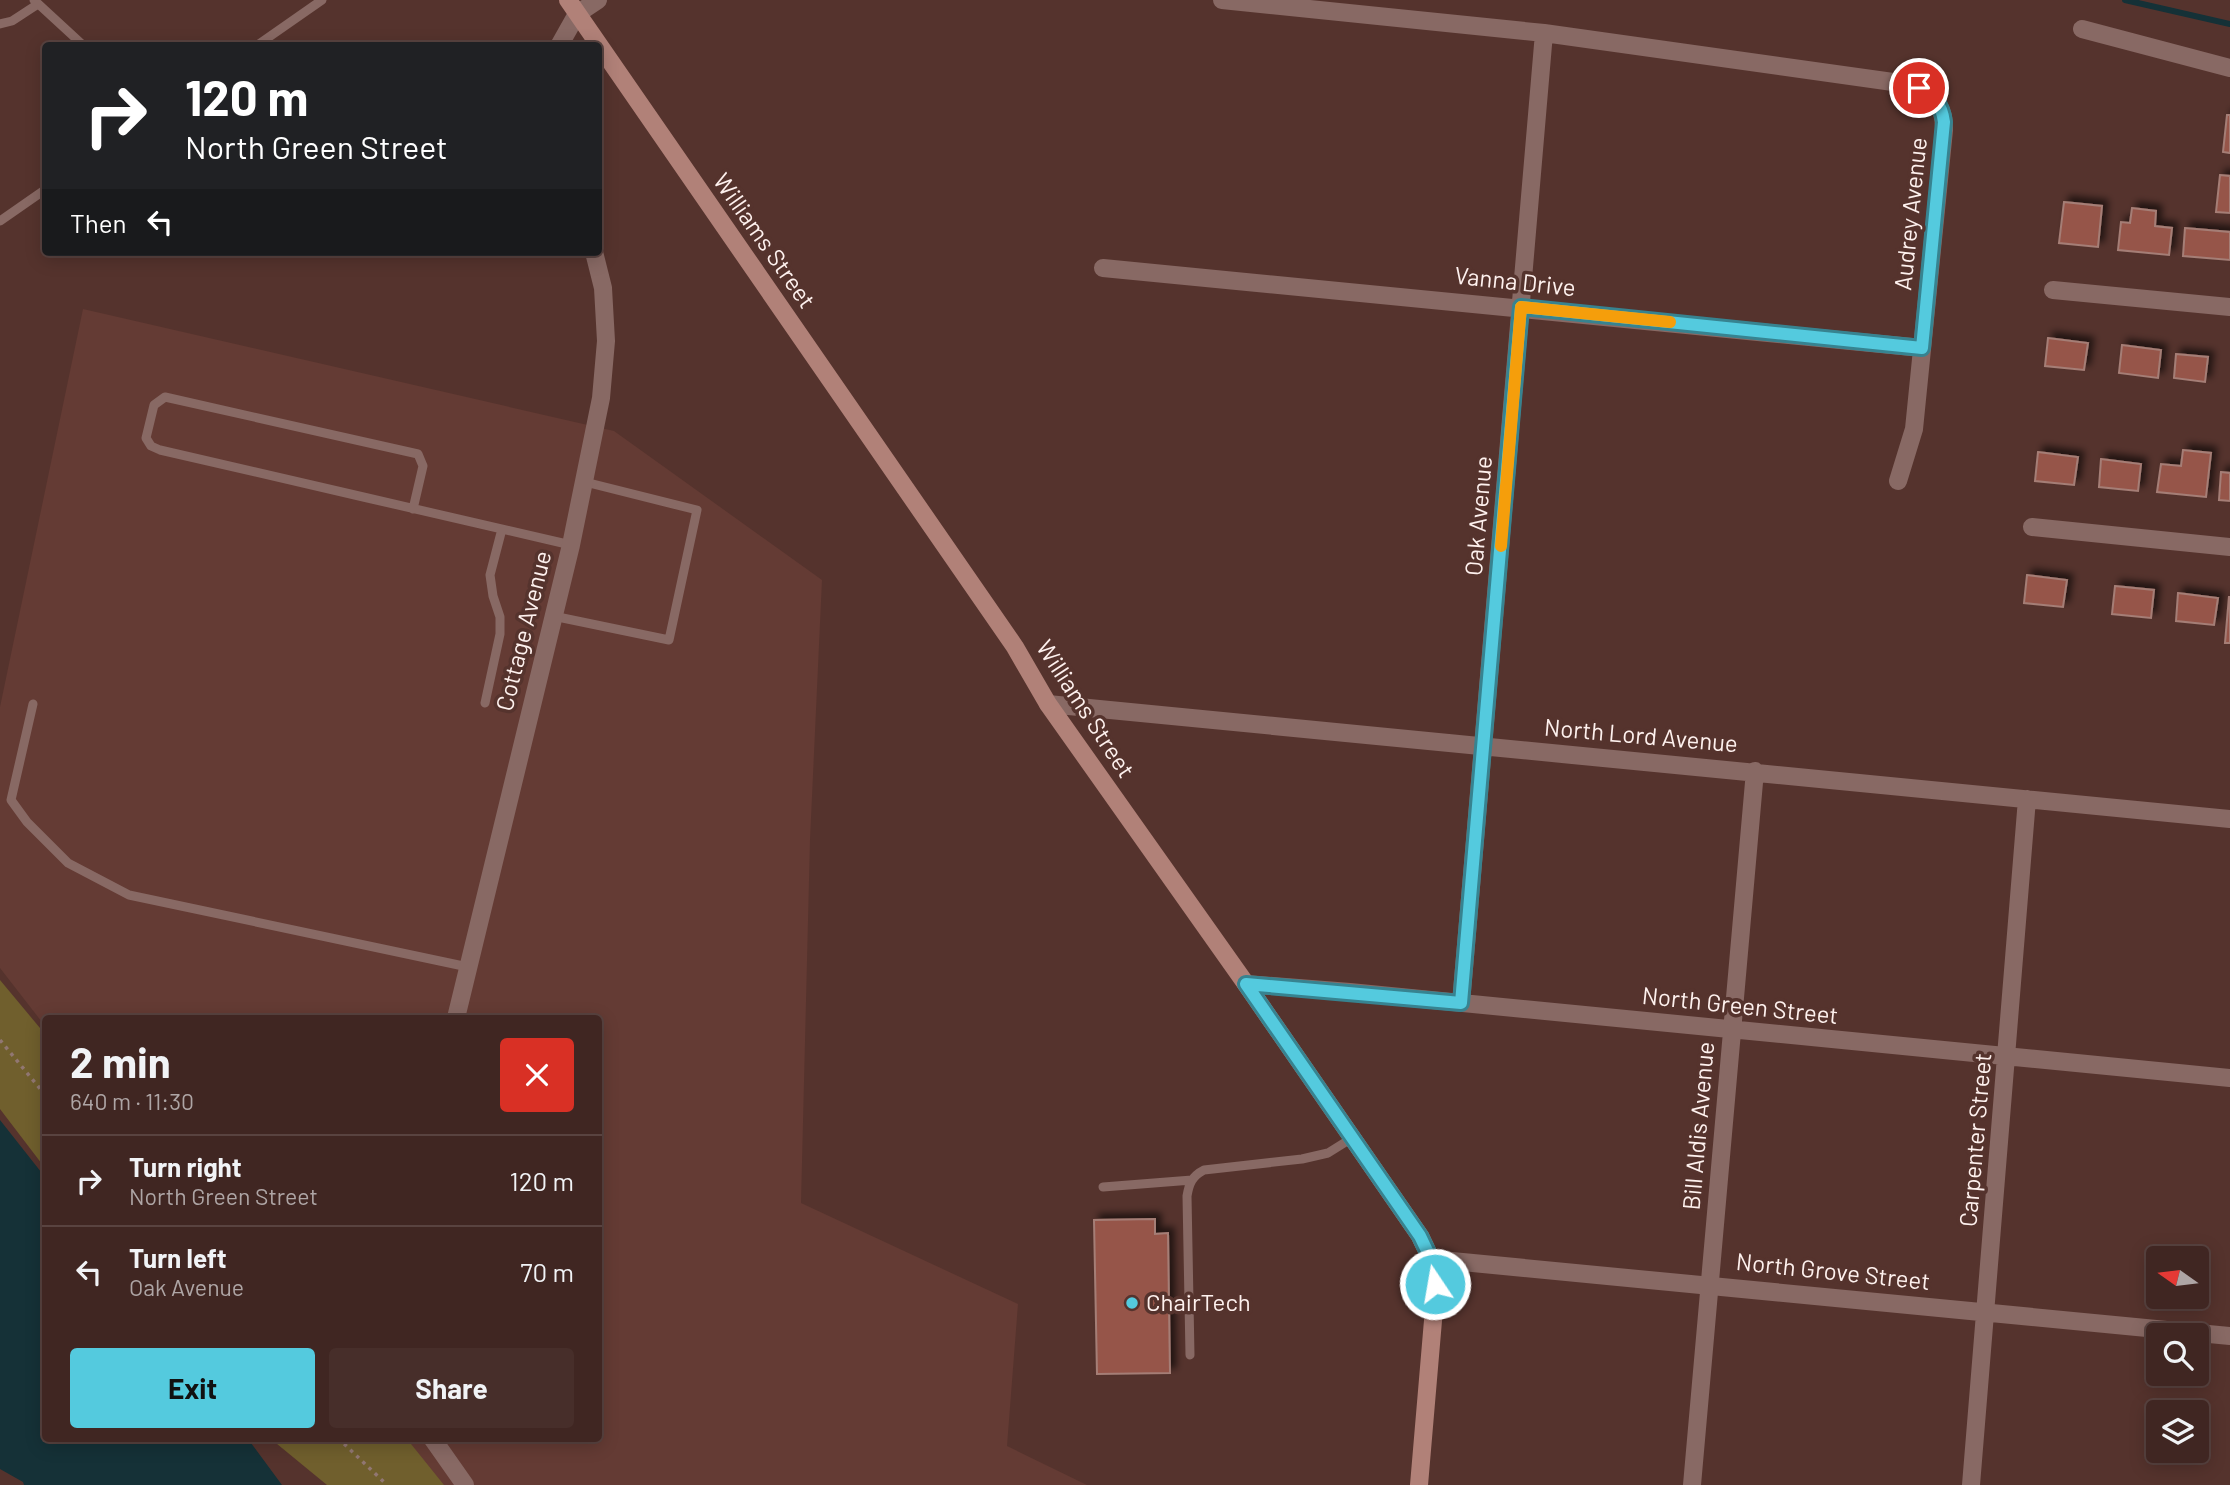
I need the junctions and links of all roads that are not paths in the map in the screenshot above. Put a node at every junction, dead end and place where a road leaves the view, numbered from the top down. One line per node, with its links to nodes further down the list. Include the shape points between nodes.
1 (322, 0): 11 (lane)
2 (598, 0): 6 (street)
3 (1222, 0): 4 (street, Audrey Avenue)
4 (1245, 1): 9 (street, Audrey Avenue)
5 (36, 2): 7 (lane, via 12,21); 10 (lane)
6 (573, 7): 12 (street); 13 (street, Williams Street)
7 (0, 24)
8 (2082, 29): 15 (street)
9 (1544, 33): 21 (street, Oak Avenue); 23 (street, Audrey Avenue, via 1900,83 1931,94 1944,122)
10 (81, 42)
11 (270, 42)
12 (560, 42)
13 (597, 42)
14 (602, 49): 34 (street, Williams Street, via 1015,647)
15 (2230, 68)
16 (42, 192): 17 (lane)
17 (0, 220)
18 (595, 256): 25 (street, Cottage Avenue, via 603,288 606,341)
19 (1103, 268): 21 (street, Vanna Drive)
20 (2053, 290): 22 (street)
21 (1521, 307): 23 (street, Vanna Drive); 35 (street, Oak Avenue)
22 (2230, 307)
23 (1922, 348): 24 (street, Audrey Avenue, via 1914,429)
24 (1898, 481)
25 (585, 482): 29 (street, Cottage Avenue); 31 (lane, via 697,510 669,640)
26 (413, 509): 26 (lane, via 160,450 146,438 154,405 165,397 418,454 423,466); 28 (lane)
27 (2032, 527): 30 (street)
28 (502, 529): 29 (lane); 32 (lane, via 490,575 500,634)
29 (570, 545): 31 (street, Cottage Avenue)
30 (2230, 547)
31 (553, 616): 39 (street, Cottage Avenue)
32 (485, 703)
33 (33, 704): 39 (lane, via 12,800 68,863 129,895)
34 (1048, 704): 35 (street, North Lord Avenue); 40 (street, Williams Street)
35 (1484, 746): 36 (street, North Lord Avenue); 41 (street, Oak Avenue)
36 (1755, 771): 37 (street, North Lord Avenue); 43 (street, Bill Aldis Avenue)
37 (2027, 799): 38 (street, North Lord Avenue); 44 (street, Carpenter Street)
38 (2230, 819)
39 (468, 967): 42 (street, Cottage Avenue)
40 (1246, 984): 41 (street, North Green Street); 46 (street, Williams Street)
41 (1461, 1003): 43 (street, North Green Street)
42 (457, 1015)
43 (1733, 1030): 44 (street, North Green Street); 50 (street, Bill Aldis Avenue)
44 (2007, 1057): 45 (street, North Green Street); 51 (street, Carpenter Street)
45 (2230, 1078)
46 (1352, 1138): 47 (lane, via 1328,1153 1204,1170); 49 (street, Williams Street)
47 (1192, 1180): 48 (lane); 53 (lane, via 1187,1196)
48 (1103, 1187)
49 (1431, 1259): 50 (street, North Grove Street); 56 (street, Williams Street, via 1435,1311)
50 (1710, 1285): 51 (street, North Grove Street); 57 (street, Bill Aldis Avenue)
51 (1986, 1312): 52 (street, North Grove Street); 58 (street, Carpenter Street)
52 (2230, 1336)
53 (1190, 1355)
54 (435, 1442): 55 (street)
55 (466, 1485)
56 (1419, 1485)
57 (1692, 1485)
58 (1971, 1485)

